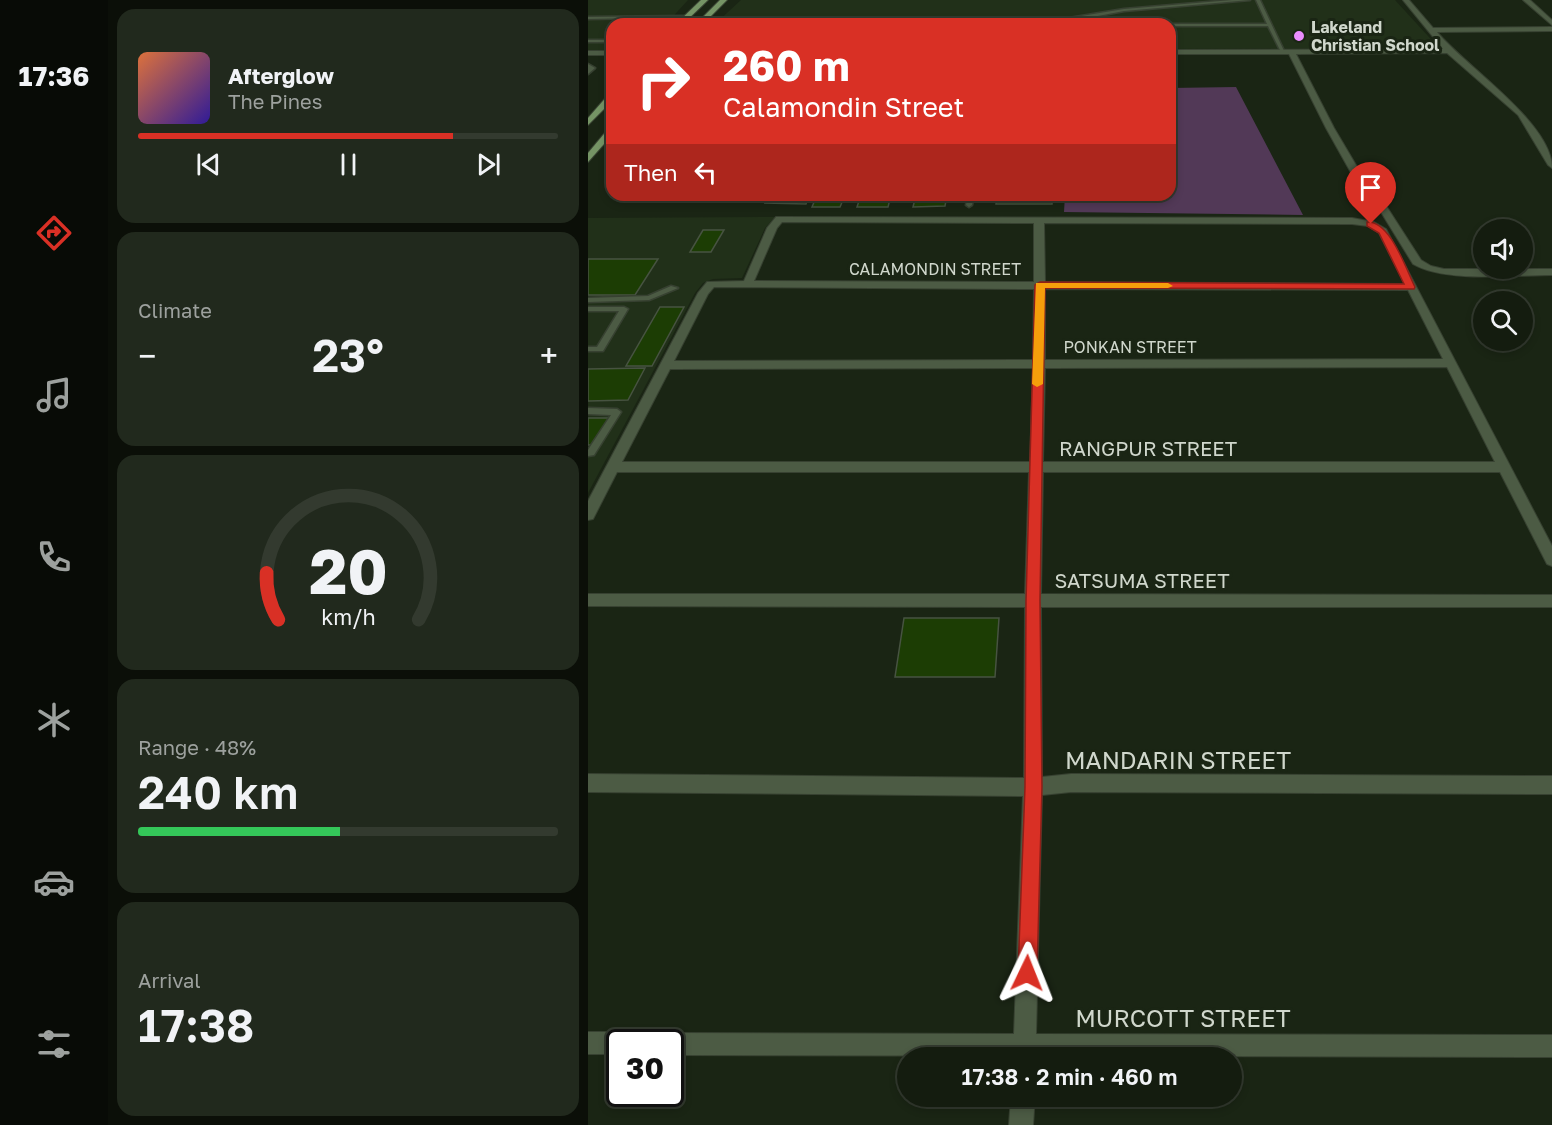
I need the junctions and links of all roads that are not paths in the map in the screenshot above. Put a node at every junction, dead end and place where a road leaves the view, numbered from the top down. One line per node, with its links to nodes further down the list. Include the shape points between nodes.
1 (705, 0): 8 (main road)
2 (724, 0): 10 (main road)
3 (1248, 0): 11 (lane)
4 (1258, 0): 14 (lane)
5 (1406, 0): 16 (street)
6 (1526, 0): 12 (street)
7 (646, 17): 8 (lane); 9 (lane)
8 (686, 17)
9 (588, 18)
10 (705, 18)
11 (1075, 18)
12 (1552, 23)
13 (1176, 25): 14 (lane)
14 (1269, 25): 21 (lane)
15 (1552, 29): 16 (street)
16 (1432, 30): 19 (street)
17 (588, 41): 18 (lane)
18 (606, 41)
19 (1449, 51): 21 (street); 30 (street, via 1521,114)
20 (1176, 52): 21 (street)
21 (1288, 52): 34 (street, via 1359,177 1417,262 1444,272)
22 (588, 53): 23 (street)
23 (606, 53)
24 (588, 66): 25 (lane, via 592,68)
25 (588, 72)
26 (606, 103): 27 (main road)
27 (588, 123)
28 (606, 137): 29 (main road)
29 (588, 159)
30 (1552, 165)
31 (970, 201): 32 (lane)
32 (969, 205)
33 (1040, 220): 35 (street, via 782,219 772,228); 36 (street); 37 (street, via 1352,220 1383,231)
34 (1552, 272)
35 (748, 283): 36 (street, CALAMONDIN STREET); 43 (street, CALAMONDIN STREET, via 711,284)
36 (1040, 285): 37 (street, CALAMONDIN STREET); 44 (street)
37 (1410, 287): 42 (street)
38 (674, 288): 39 (lane, via 649,298)
39 (588, 300)
40 (588, 309): 41 (lane, via 624,309 600,349)
41 (588, 349)
42 (1451, 363): 44 (street, PONKAN STREET); 48 (street)
43 (665, 365): 44 (street, PONKAN STREET); 47 (street)
44 (1038, 365): 49 (street)
45 (588, 411): 46 (lane, via 616,412)
46 (590, 453)
47 (612, 467): 49 (street, RANGPUR STREET); 50 (street)
48 (1504, 467): 49 (street, RANGPUR STREET); 51 (street)
49 (1036, 468): 53 (street)
50 (588, 515)
51 (1552, 560)
52 (588, 600): 53 (street, SATSUMA STREET)
53 (1033, 601): 54 (street, SATSUMA STREET); 57 (street)
54 (1552, 601)
55 (588, 783): 57 (street, MANDARIN STREET)
56 (1552, 785): 57 (street, MANDARIN STREET, via 1071,783)
57 (1034, 787): 63 (street)
58 (588, 1043): 59 (street)
59 (606, 1043)
60 (684, 1044): 62 (street, MURCOTT STREET)
61 (1552, 1046): 64 (street, MURCOTT STREET)
62 (992, 1047)
63 (1025, 1047)
64 (1242, 1048)
65 (1022, 1107): 66 (street)
66 (1021, 1125)

